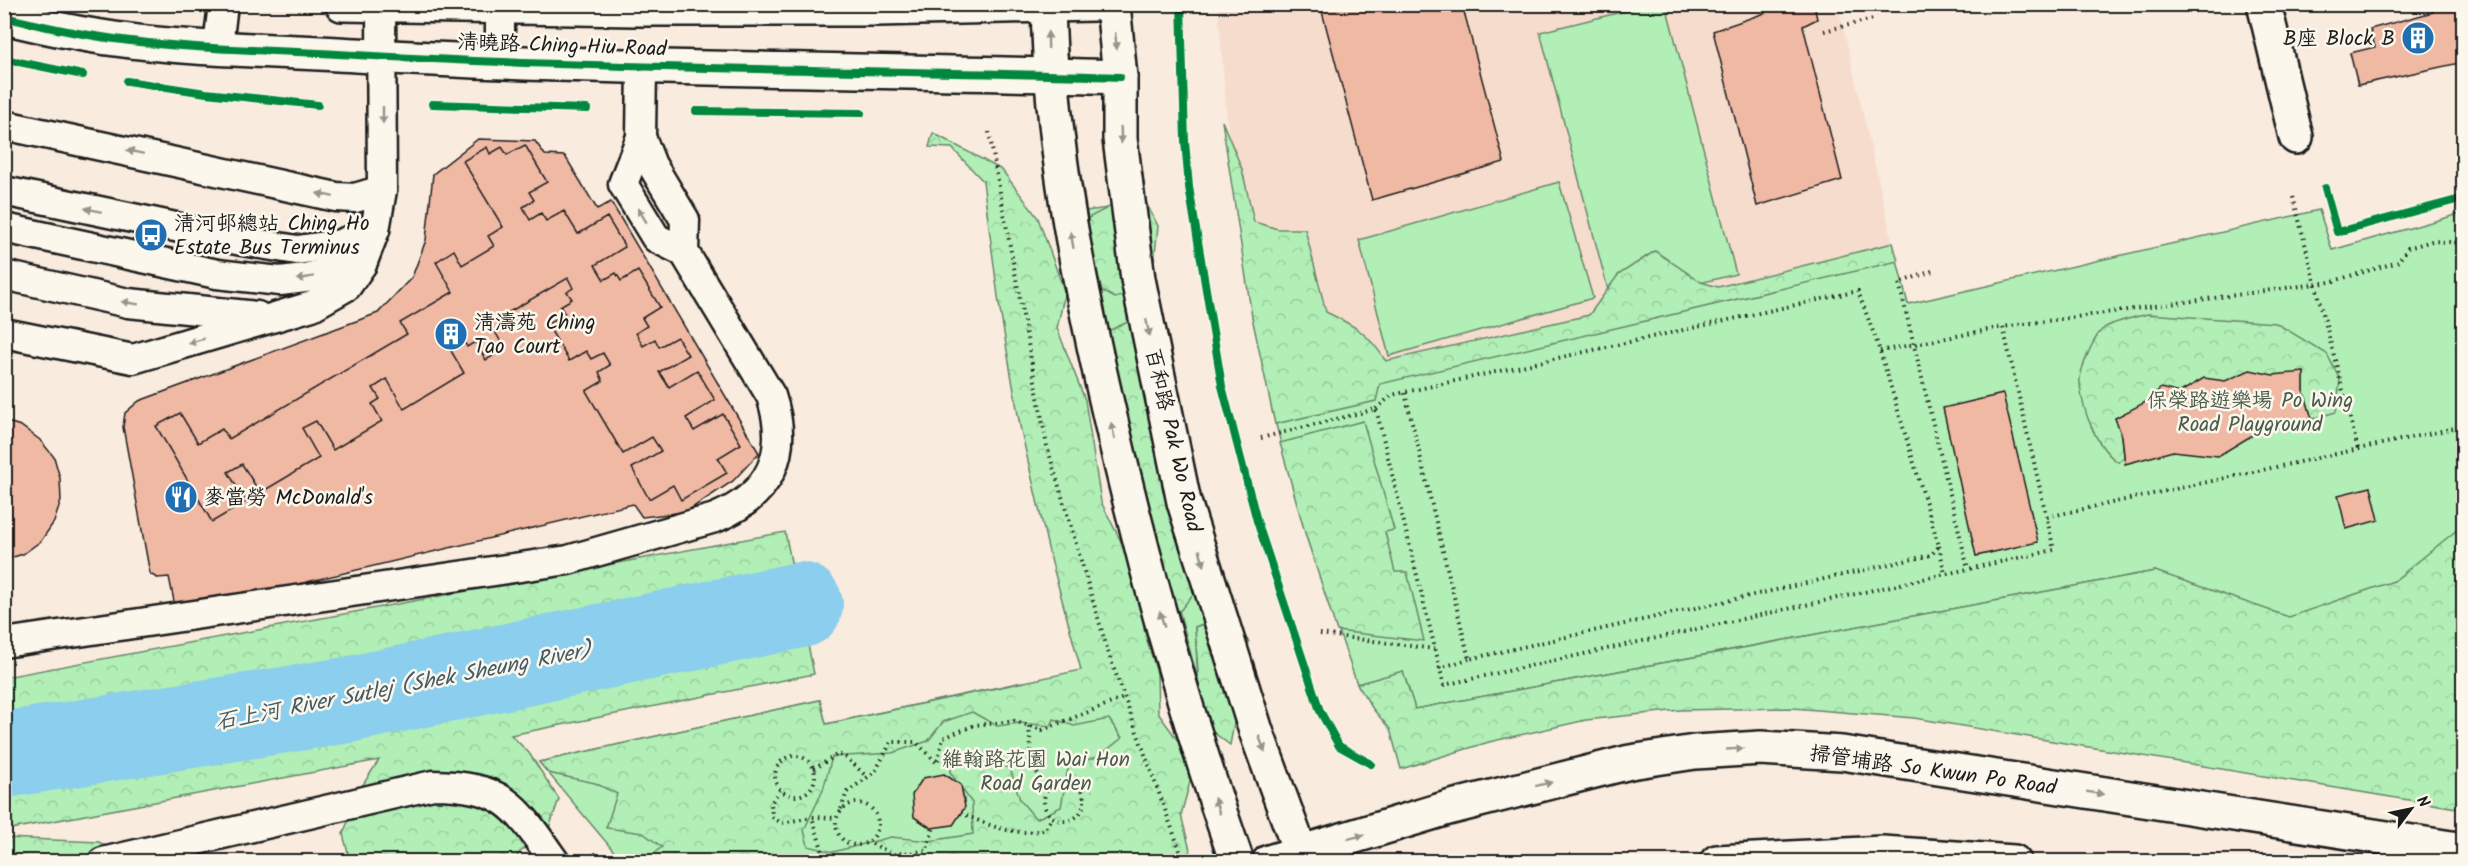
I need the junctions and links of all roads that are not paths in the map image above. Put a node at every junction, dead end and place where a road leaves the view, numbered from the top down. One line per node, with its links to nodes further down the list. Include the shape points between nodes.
1 (223, 4): 10 (lane)
2 (342, 4): 7 (main road, 清曉路 Ching Hiu Road)
3 (1094, 4): 6 (main road, 清曉路 Ching Hiu Road)
4 (1113, 4): 15 (main road, 百和路 Pak Wo Road, one-way to 15)
5 (2264, 4): 17 (main road)
6 (1048, 5): 8 (main road, 清曉路 Ching Hiu Road); 14 (main road, one-way to 6)
7 (381, 6): 8 (main road, 清曉路 Ching Hiu Road); 11 (lane)
8 (500, 7): 12 (lane)
9 (4, 17): 10 (main road, 清曉路 Ching Hiu Road, via 118,40)
10 (218, 46): 11 (main road, 清曉路 Ching Hiu Road)
11 (383, 56): 12 (main road, 清曉路 Ching Hiu Road); 18 (lane, one-way to 18)
12 (500, 62): 13 (main road, 清曉路 Ching Hiu Road)
13 (642, 66): 14 (main road, 清曉路 Ching Hiu Road); 26 (lane, via 641,138 652,165 685,220 684,252 771,396 778,417 780,439 775,460 767,480 753,497 715,518 568,560)
14 (1049, 74): 15 (main road, 清曉路 Ching Hiu Road); 31 (main road, one-way to 14, via 1202,763 1131,512 1081,293 1063,193)
15 (1120, 77): 28 (main road, 百和路 Pak Wo Road, one-way to 28, via 1120,139 1138,279 1184,502 1256,731)
16 (4, 125): 18 (lane, one-way to 16, via 355,198 336,197)
17 (2296, 137)
18 (382, 190): 21 (lane)
19 (4, 191): 21 (lane, one-way to 19, via 340,244 297,250)
20 (4, 228): 22 (lane, one-way to 20, via 280,281 217,274)
21 (375, 230): 22 (lane)
22 (362, 264): 24 (lane, via 346,286)
23 (4, 275): 24 (lane, one-way to 23, via 269,316 236,315 128,303)
24 (312, 306): 25 (lane, one-way to 25, via 133,359)
25 (4, 333)
26 (4, 643)
27 (2463, 850): 28 (main road, 掃管埔路 So Kwun Po Road, one-way to 27, via 1448,808 1630,762 1695,752 1761,748 1842,753)
28 (1302, 856): 32 (main road, 掃管埔路 So Kwun Po Road)
29 (103, 861): 30 (lane, via 433,785 468,786 500,795)
30 (555, 861)
31 (1237, 861)
32 (1269, 861)
33 (1717, 861): 34 (main road, via 1882,853)
34 (2014, 861)

